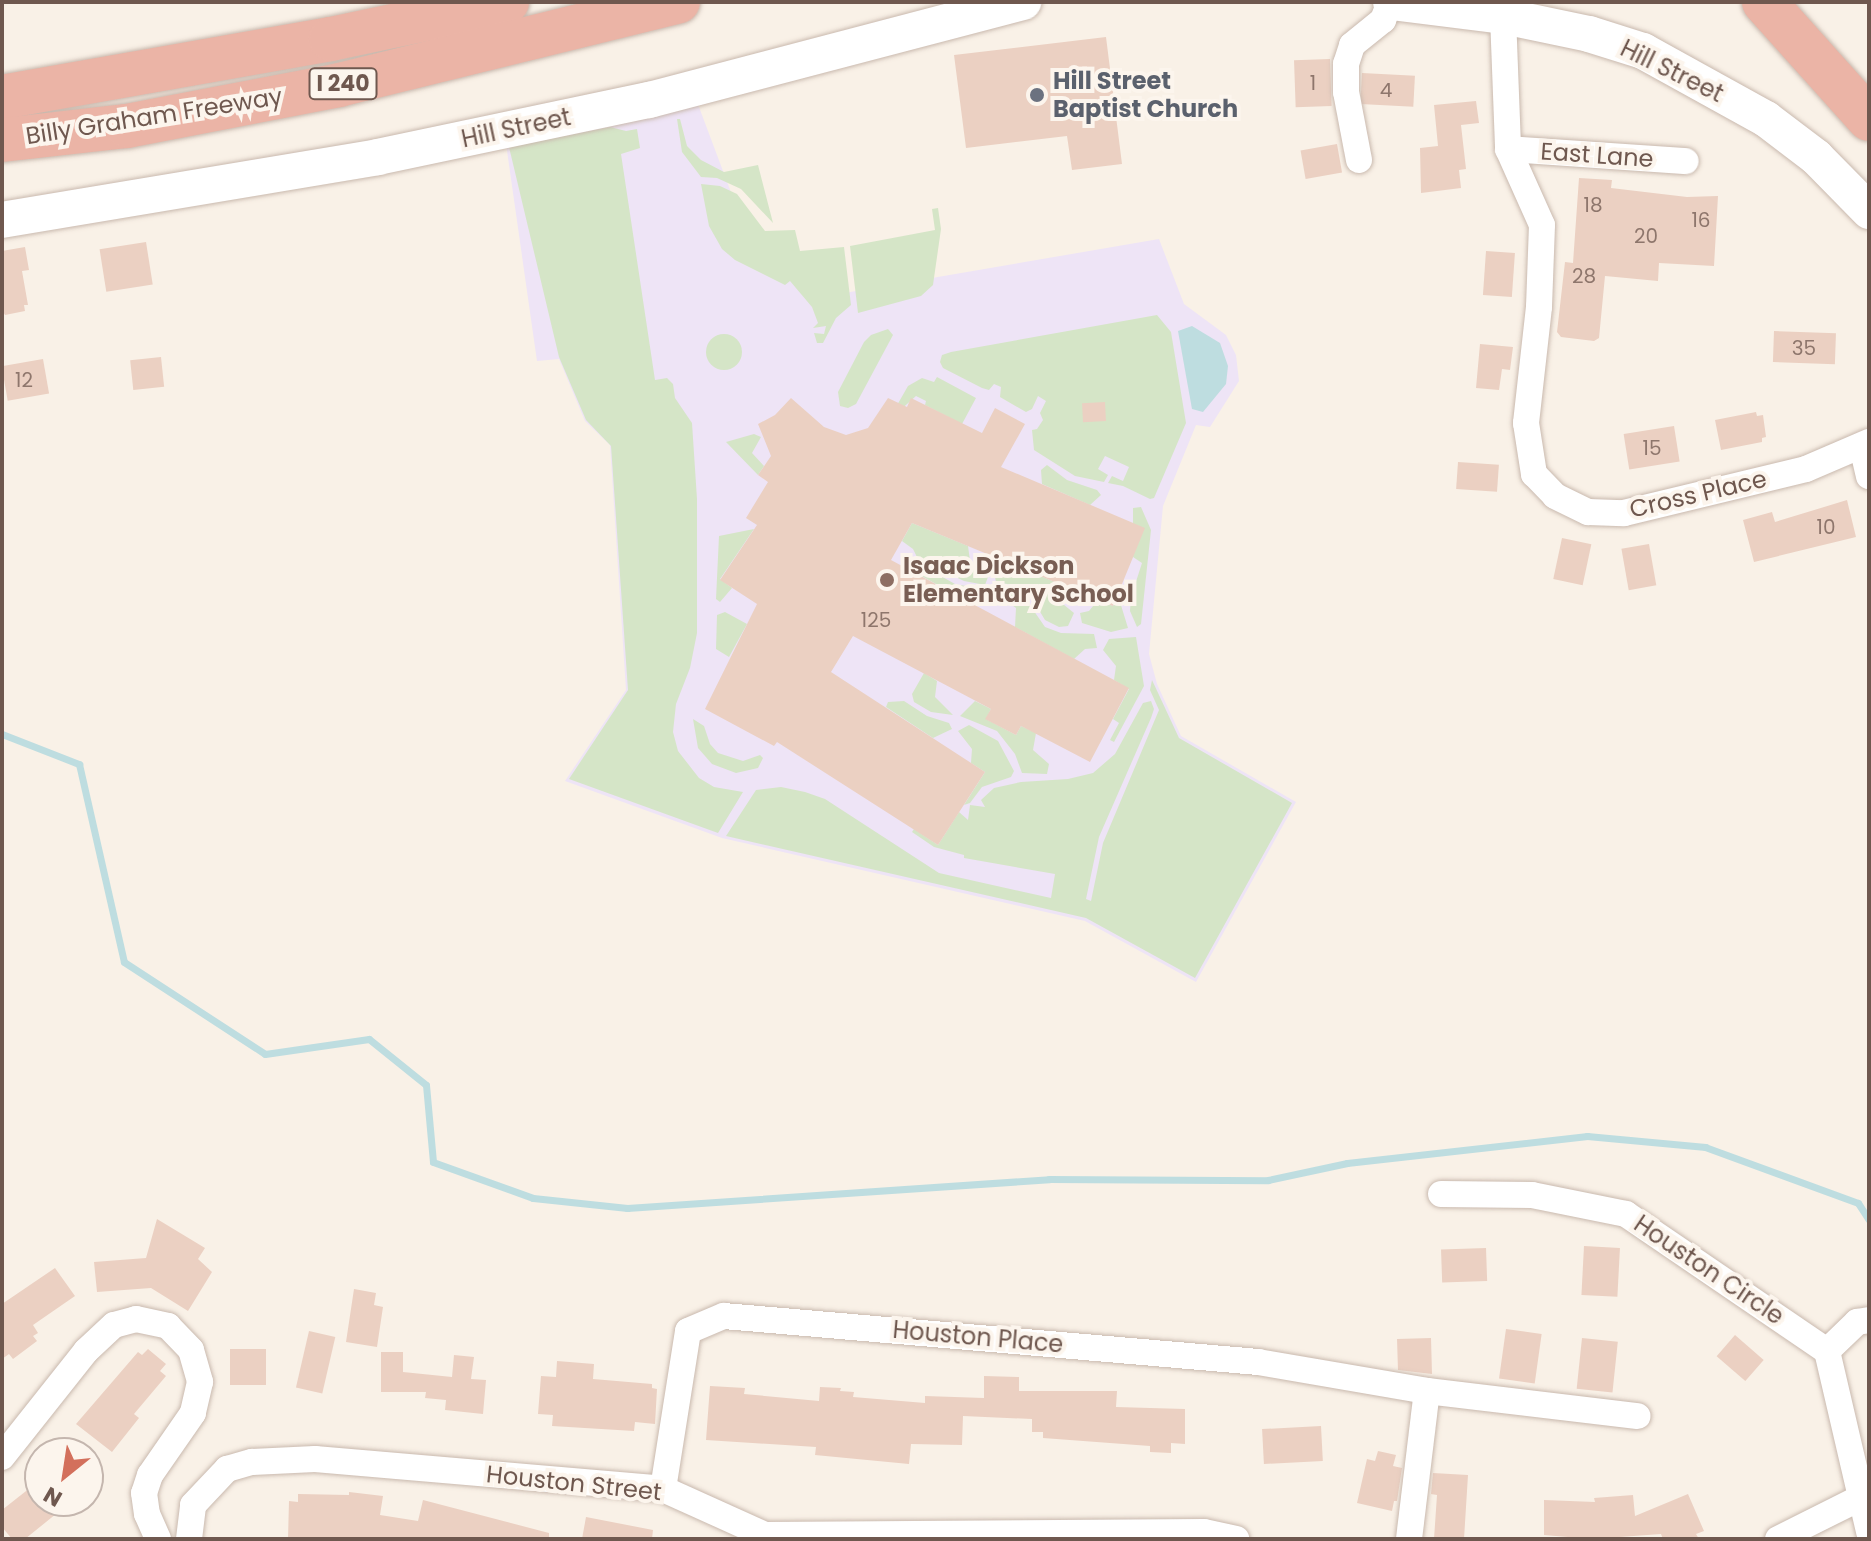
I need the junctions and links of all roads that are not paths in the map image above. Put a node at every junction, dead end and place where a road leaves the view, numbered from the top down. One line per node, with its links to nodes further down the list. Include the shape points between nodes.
1 (431, 2): 8 (highway)
2 (507, 2): 8 (highway, Billy Graham Freeway / I 240)
3 (678, 2): 9 (highway, Billy Graham Freeway / I 240)
4 (1023, 2): 18 (street, Hill Street, via 619,106 378,157)
5 (1390, 2): 7 (street, Hill Street); 15 (street, via 1383,20 1352,45 1346,64)
6 (1764, 2): 11 (highway)
7 (1503, 16): 13 (street); 17 (street, Hill Street, via 1643,51 1766,119 1816,157)
8 (331, 39): 10 (highway, Billy Graham Freeway / I 240)
9 (339, 85): 12 (highway, Billy Graham Freeway / I 240, via 127,126); 14 (highway, via 197,132)
10 (2, 97)
11 (1869, 119)
12 (2, 140)
13 (1508, 149): 16 (street, East Lane); 19 (street, Cross Place, via 1542,225 1526,423 1534,474 1555,496 1588,512 1624,513 1806,469)
14 (2, 157)
15 (1359, 160)
16 (1686, 161)
17 (1869, 211)
18 (2, 220)
19 (1865, 444): 20 (street)
20 (1869, 476)
21 (1441, 1194): 23 (street, Houston Circle, via 1532,1195 1626,1214)
22 (1869, 1320): 23 (street, via 1857,1322)
23 (1827, 1351): 28 (street)
24 (1427, 1391): 25 (street, Houston Place); 27 (street, Houston Place, via 1258,1362 724,1316 688,1331); 33 (street)
25 (1638, 1416)
26 (2, 1457): 30 (street, via 86,1351 114,1325 136,1319 168,1326 191,1350 200,1382 193,1413 150,1475 144,1493)
27 (663, 1489): 31 (street, Houston Street, via 315,1459 252,1462 227,1469 210,1484 193,1505); 32 (street, Houston Street, via 765,1535 1204,1532)
28 (1860, 1498): 29 (street); 34 (street)
29 (1869, 1532)
30 (158, 1539)
31 (189, 1539)
32 (1236, 1539)
33 (1409, 1539)
34 (1778, 1539)

